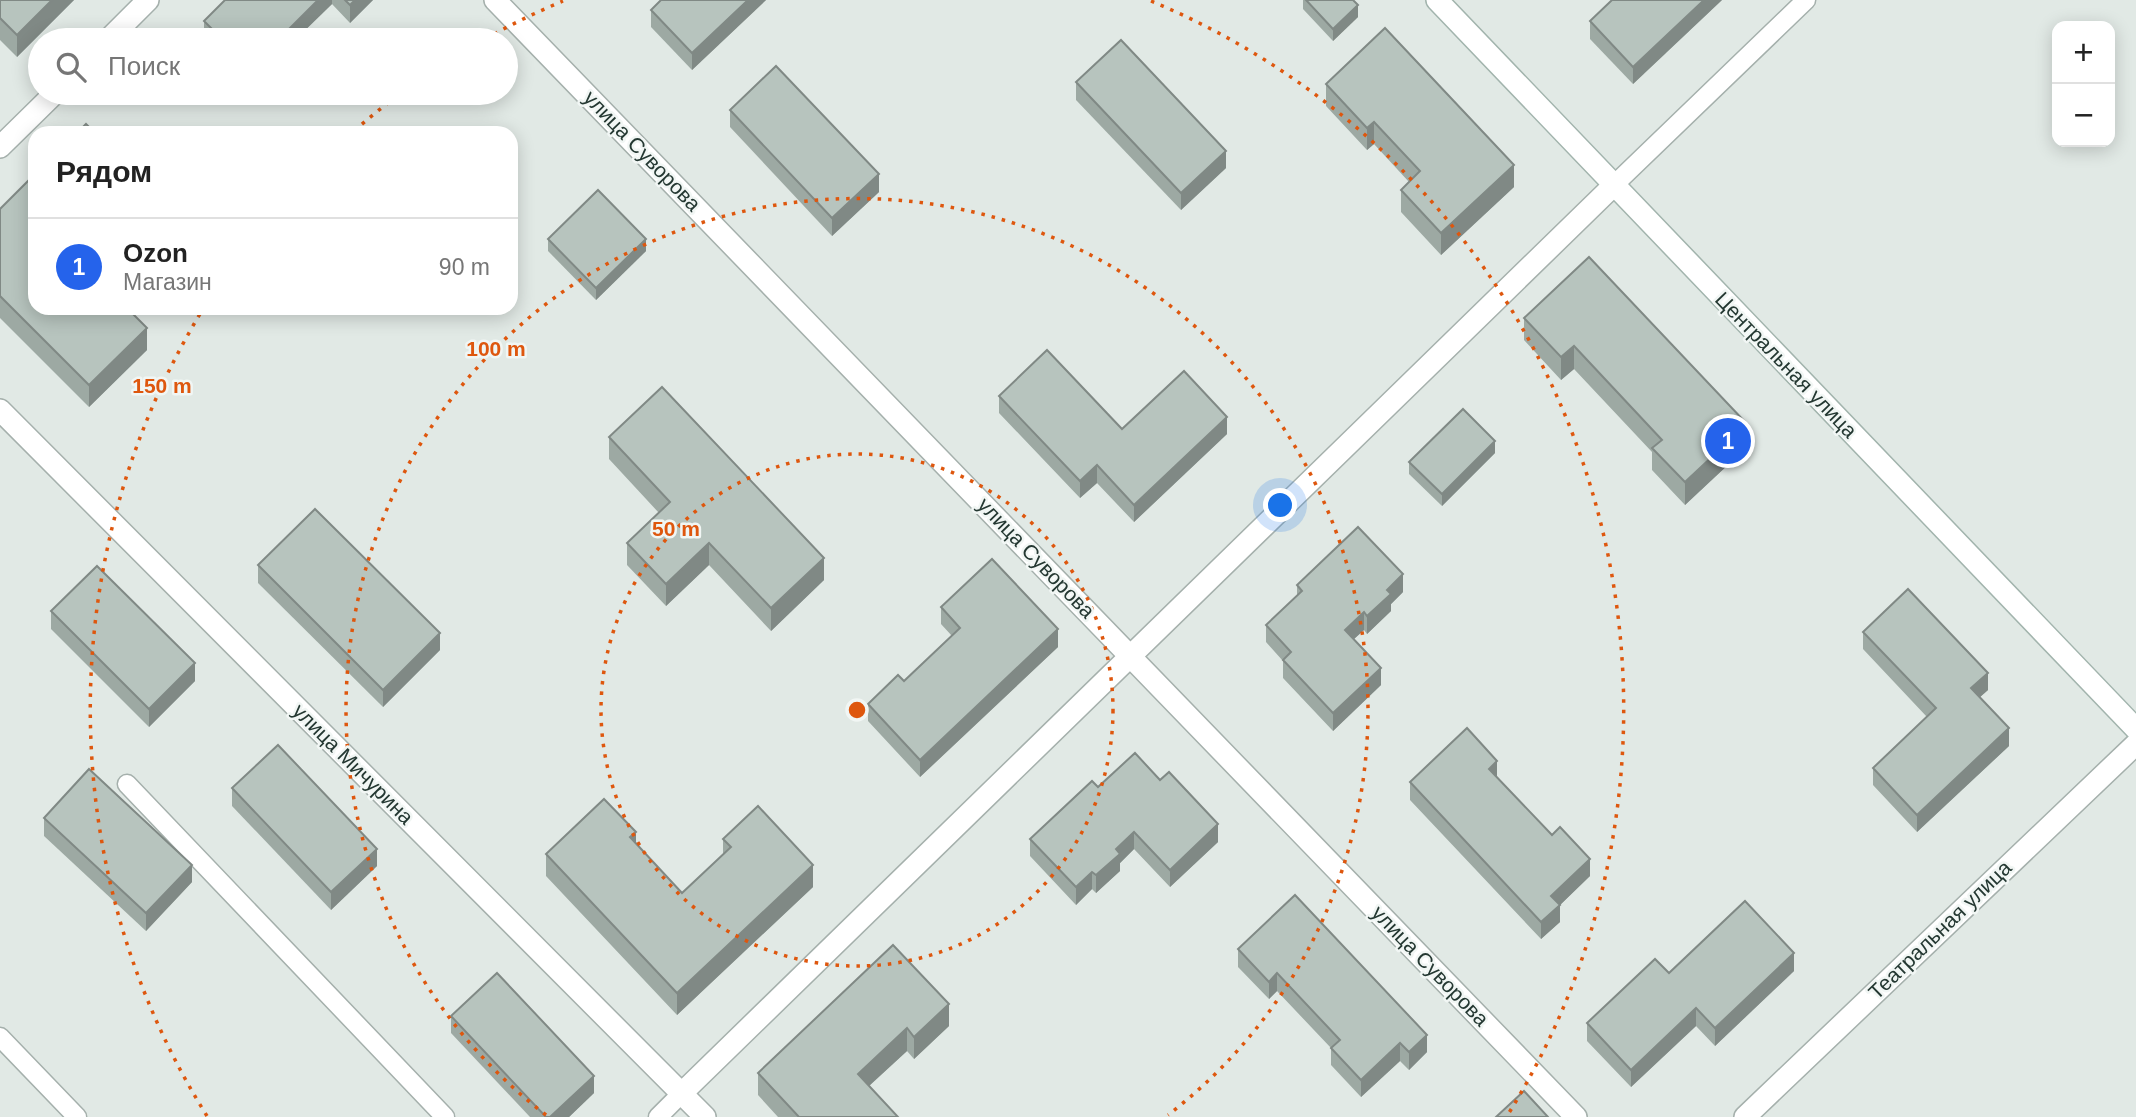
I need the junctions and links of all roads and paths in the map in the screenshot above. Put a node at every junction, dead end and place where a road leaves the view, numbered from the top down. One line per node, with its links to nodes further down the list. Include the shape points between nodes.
1 (148, 0): 5 (street)
2 (495, 0): 10 (street, улица Суворова)
3 (1437, 0): 8 (street, Центральная улица)
4 (1806, 0): 8 (lane)
5 (120, 28)
6 (43, 105): 7 (street)
7 (0, 147)
8 (1614, 185): 10 (street); 11 (street, Центральная улица)
9 (0, 410): 15 (street, улица Мичурина)
10 (1130, 656): 15 (street); 20 (street, улица Суворова)
11 (2136, 729)
12 (2136, 744): 21 (street, Театральная улица)
13 (127, 784): 17 (lane)
14 (0, 1037): 16 (lane)
15 (682, 1093): 18 (lane); 19 (street, улица Мичурина)
16 (77, 1117)
17 (445, 1117)
18 (658, 1117)
19 (705, 1117)
20 (1576, 1117)
21 (1745, 1117)

